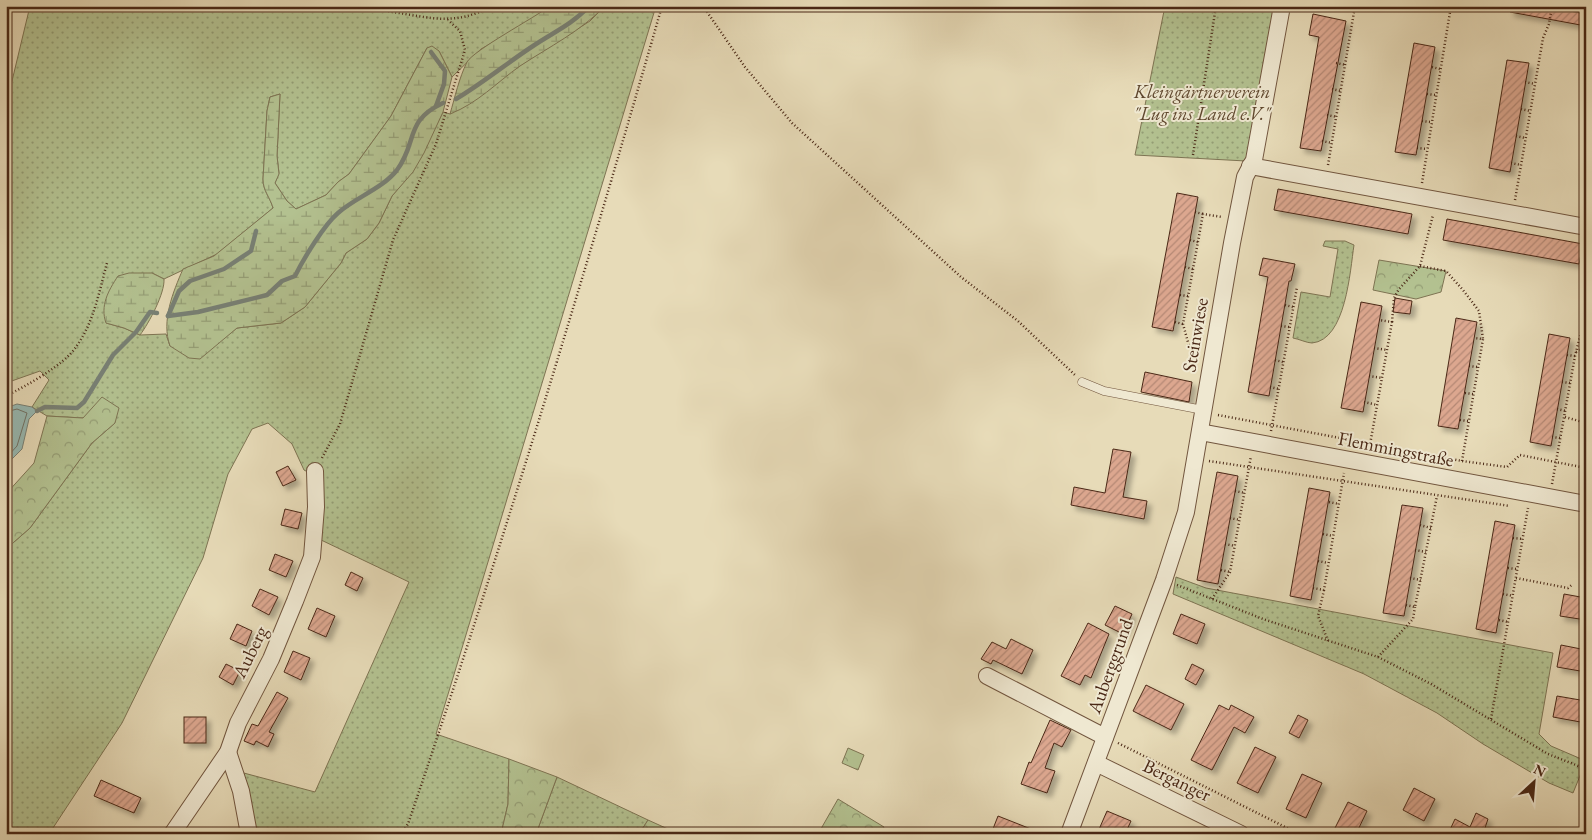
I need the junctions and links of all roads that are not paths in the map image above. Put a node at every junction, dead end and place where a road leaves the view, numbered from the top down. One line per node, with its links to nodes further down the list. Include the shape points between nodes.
1 (1282, 6): 2 (street, Steinwiese, via 1254,160)
2 (1250, 166): 3 (street); 5 (street, Steinwiese, via 1236,220 1212,352)
3 (1586, 227)
4 (1082, 382): 5 (lane, via 1104,390)
5 (1207, 412): 6 (street, Steinwiese)
6 (1200, 432): 8 (street, Flemmingstraße, via 1440,477 1529,502 1550,498); 9 (street, Steinwiese)
7 (315, 471): 12 (street, Auberg, via 312,557)
8 (1586, 504)
9 (1186, 512): 11 (street, Auberggrund)
10 (987, 676): 11 (street)
11 (1105, 737): 13 (street, Auberggrund)
12 (228, 752): 14 (street, Auberg); 15 (street, via 241,791)
13 (1096, 763): 16 (street, Auberggrund); 17 (street, Berganger)
14 (172, 834)
15 (249, 834)
16 (1069, 834)
17 (1241, 834)

